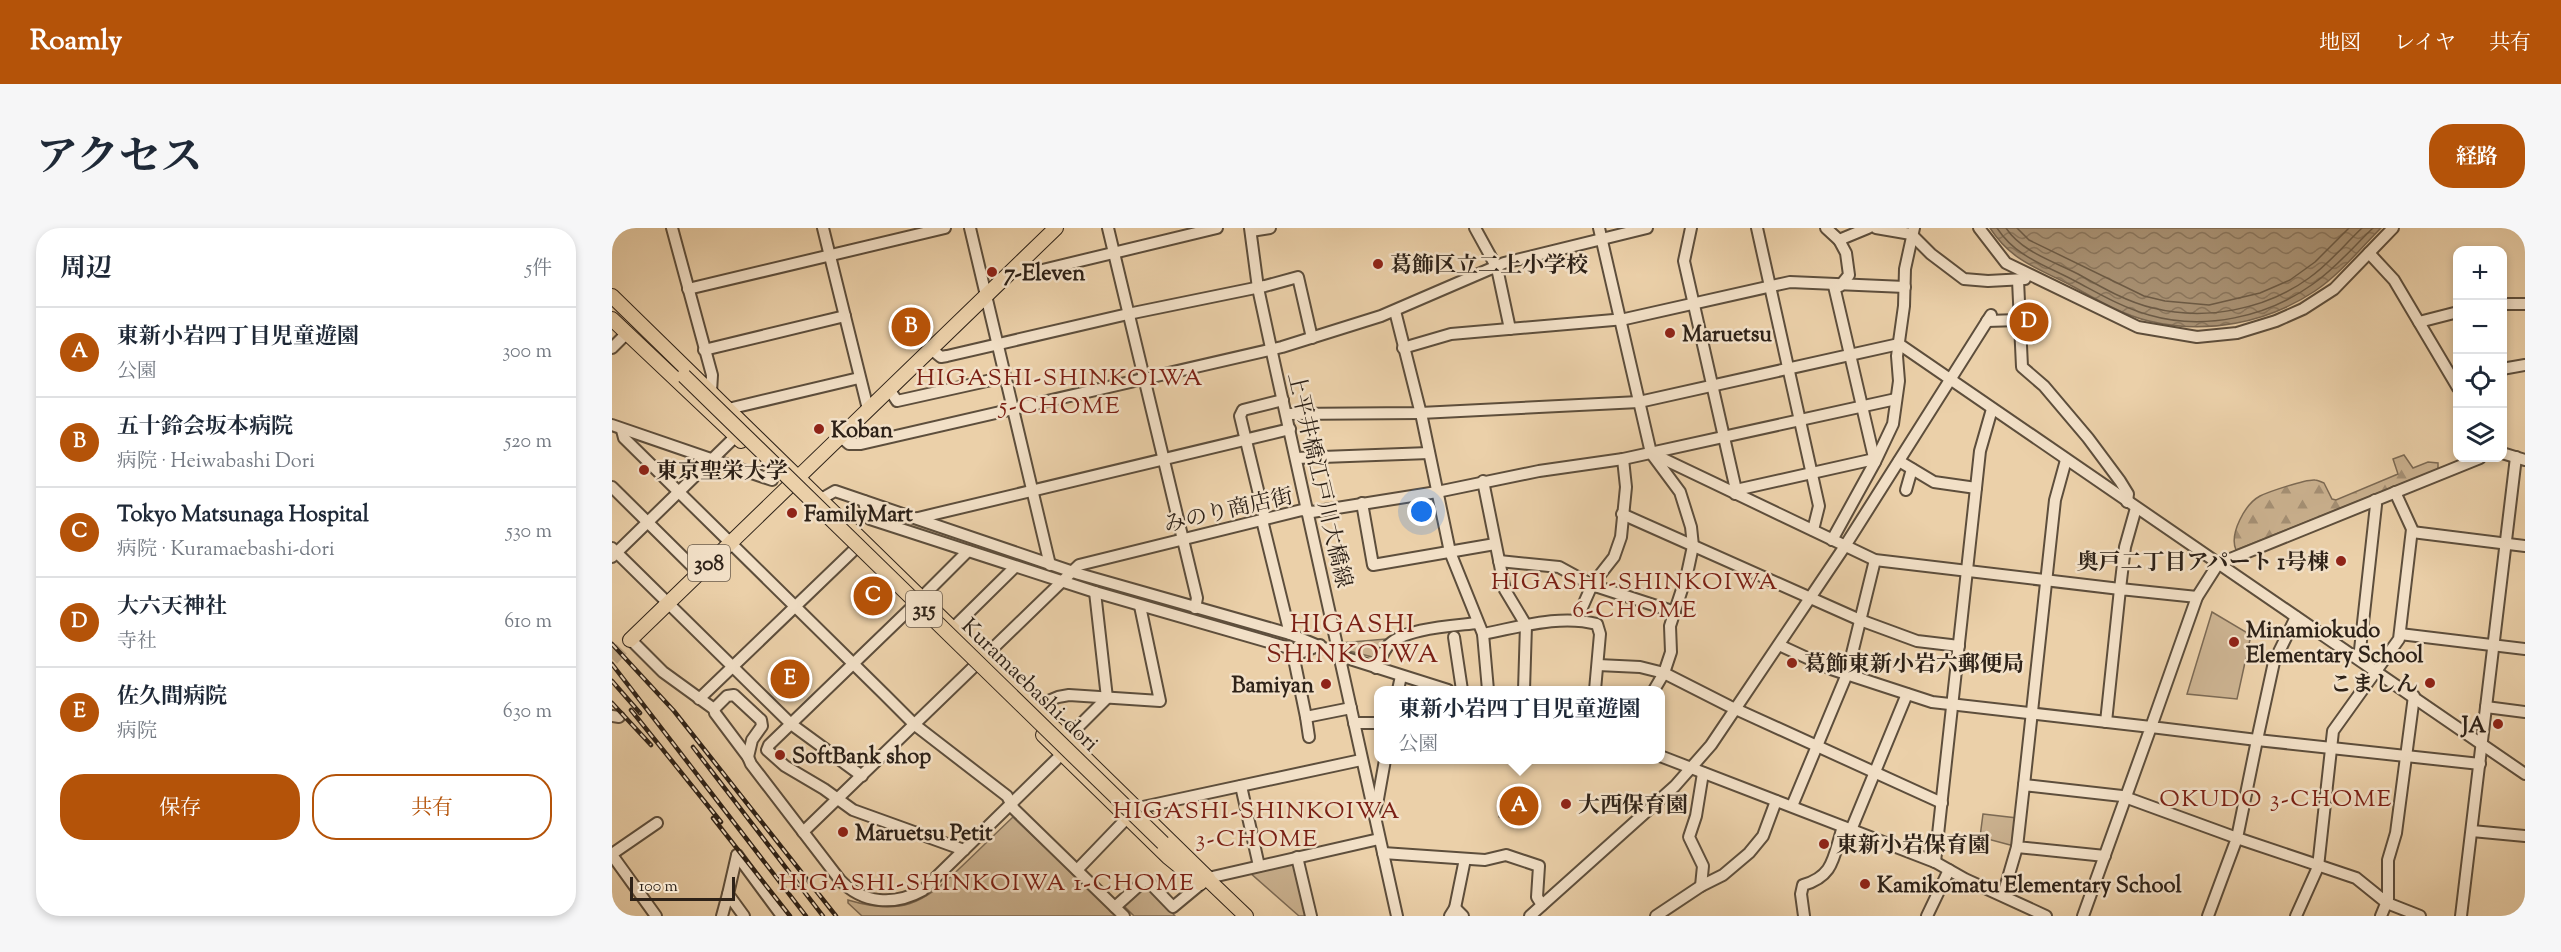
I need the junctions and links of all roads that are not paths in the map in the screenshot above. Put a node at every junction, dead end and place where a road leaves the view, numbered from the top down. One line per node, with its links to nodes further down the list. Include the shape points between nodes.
1 (672, 228): 34 (street)
2 (823, 228): 24 (street)
3 (945, 228): 24 (street)
4 (970, 228): 35 (street)
5 (1056, 228): 26 (main road, 308)
6 (1108, 228): 22 (street)
7 (1217, 228): 22 (street)
8 (1270, 228): 18 (street)
9 (1475, 228): 27 (street)
10 (1647, 228): 20 (street)
11 (1691, 228): 37 (street, via 1684,261)
12 (1757, 228): 31 (street)
13 (1826, 228): 21 (street)
14 (1868, 228): 21 (street)
15 (1876, 228): 19 (street)
16 (1979, 228): 25 (street)
17 (2393, 228): 23 (street)
18 (1250, 229): 33 (street, 上平井橋江戸川大橋線)
19 (1912, 231): 29 (street, via 1931,254 1964,279); 32 (street)
20 (1601, 233): 27 (street); 47 (street)
21 (1839, 240): 30 (street, via 1846,253 1849,275)
22 (1114, 253): 26 (street, via 1030,273); 44 (street)
23 (2369, 253): 28 (street, via 2334,289 2303,309 2237,333 2197,337 2138,327); 49 (street, via 2394,280)
24 (830, 254): 34 (street); 45 (street)
25 (2006, 263): 28 (street); 29 (street)
26 (1018, 264): 35 (main road, 308)
27 (1497, 268): 42 (street); 50 (street)
28 (2037, 278): 29 (street)
29 (2015, 280): 48 (street)
30 (1837, 286): 31 (street, via 1790,282); 32 (street); 60 (street)
31 (1769, 287): 37 (street); 62 (street)
32 (1905, 287): 54 (street)
33 (1258, 288): 44 (street); 52 (street, via 1298,277); 56 (street, 上平井橋江戸川大橋線)
34 (688, 289): 59 (street)
35 (987, 295): 53 (street); 58 (main road, 308)
36 (612, 296): 71 (main road)
37 (1693, 304): 47 (street); 69 (street)
38 (2507, 304): 39 (street)
39 (2525, 304)
40 (612, 305): 51 (main road, Kuramaebashi-dori / 315)
41 (612, 311): 51 (main road, 315)
42 (1395, 311): 52 (street); 57 (street)
43 (2453, 313): 49 (street)
44 (1128, 314): 53 (street); 67 (street)
45 (845, 316): 59 (street); 66 (street)
46 (612, 319): 51 (main road, 315)
47 (1620, 320): 50 (street); 74 (street)
48 (2019, 320): 68 (street, via 1989,318); 117 (street, via 2022,367 2044,386 2088,438 2120,481)
49 (2419, 322): 64 (street)
50 (1510, 328): 57 (street, via 1451,334)
51 (628, 329): 55 (street); 85 (main road, 315); 263 (main road, Kuramaebashi-dori / 315, bridge, via 684,376)
52 (1312, 338): 56 (street)
53 (998, 344): 58 (street, via 941,357); 65 (street)
54 (1899, 344): 60 (street); 68 (street); 72 (street)
55 (612, 348)
56 (1271, 348): 67 (street); 73 (street, 上平井橋江戸川大橋線)
57 (1403, 348): 80 (street)
58 (931, 349): 70 (main road, 308)
59 (704, 350): 71 (street)
60 (1850, 354): 62 (street); 75 (street)
61 (2525, 365): 63 (street)
62 (1788, 368): 69 (street); 82 (street)
63 (2507, 368)
64 (2453, 374)
65 (1005, 377): 70 (street, via 897,401); 76 (street)
66 (859, 378): 77 (street); 78 (street)
67 (1144, 378): 76 (street); 92 (street)
68 (1951, 381): 79 (street); 97 (street)
69 (1712, 385): 74 (street); 87 (street)
70 (889, 389): 78 (main road, 308)
71 (711, 392): 77 (main road)
72 (1896, 399): 75 (street, みのり商店街); 98 (street, via 1893,424)
73 (1283, 400): 81 (street, 上平井橋江戸川大橋線); 88 (street, via 1242,410 1239,416)
74 (1639, 402): 80 (street); 90 (street)
75 (1862, 407): 82 (street, みのり商店街); 98 (street)
76 (1013, 408): 86 (street, via 857,445); 107 (street)
77 (729, 409): 103 (main road)
78 (868, 409): 86 (main road, 308)
79 (1992, 409): 96 (street); 106 (street, via 1980,451)
80 (1420, 413): 81 (street); 89 (street)
81 (1287, 414): 84 (street, 上平井橋江戸川大橋線)
82 (1799, 421): 87 (street, みのり商店街); 101 (street)
83 (617, 427): 95 (street); 109 (street)
84 (1290, 429): 88 (street); 91 (street, 上平井橋江戸川大橋線)
85 (736, 436): 95 (street); 103 (main road, 315)
86 (841, 437): 103 (main road, 308)
87 (1724, 439): 90 (street, みのり商店街); 111 (street)
88 (1245, 440): 92 (street); 121 (street)
89 (1429, 453): 91 (street); 110 (street)
90 (1651, 453): 93 (street, みのり商店街); 111 (street); 130 (street, via 1687,507)
91 (1296, 458): 118 (street, 上平井橋江戸川大橋線)
92 (1164, 459): 107 (street); 125 (street)
93 (1623, 459): 104 (street, みのり商店街); 119 (street, via 1626,487)
94 (2520, 459): 129 (street)
95 (713, 460): 102 (street); 109 (street)
96 (2066, 460): 117 (street); 145 (street, via 2055,501)
97 (1899, 461): 100 (street); 131 (street)
98 (1875, 462): 101 (street); 126 (street)
99 (2470, 462): 112 (street)
100 (1911, 469): 106 (street, via 1934,482); 108 (street)
101 (1811, 473): 111 (street); 123 (street, via 1819,506)
102 (772, 480)
103 (794, 481): 113 (main road); 127 (main road, 308); 133 (main road)
104 (1483, 481): 110 (street, みのり商店街); 128 (street)
105 (612, 487): 122 (street)
106 (1976, 488): 143 (street)
107 (1033, 490): 120 (street); 140 (street)
108 (1906, 490)
109 (679, 492): 122 (street); 127 (street)
110 (1437, 492): 116 (street, みのり商店街); 136 (street)
111 (1736, 492): 123 (street)
112 (2395, 492): 114 (street); 124 (street)
113 (821, 499): 115 (street, via 835,491); 153 (main road)
114 (2375, 500): 139 (street); 176 (street)
115 (864, 501): 120 (street); 134 (street, via 870,519)
116 (1362, 503): 118 (street, みのり商店街); 136 (street, via 1373,565)
117 (2131, 505): 139 (street); 148 (street)
118 (1308, 511): 121 (street, みのり商店街); 175 (street, 上平井橋江戸川大橋線)
119 (1622, 514): 130 (street); 147 (street, via 1621,537 1614,557)
120 (917, 519): 140 (street)
121 (1264, 520): 125 (street, みのり商店街); 164 (street)
122 (648, 522): 135 (street); 144 (street)
123 (1813, 530): 126 (street)
124 (2412, 532): 129 (street); 166 (street)
125 (1182, 539): 142 (street, みのり商店街, via 1082,563); 156 (street, via 1197,598)
126 (1832, 540): 131 (street)
127 (730, 542): 144 (main road, 308); 155 (street)
128 (1495, 544): 136 (street); 138 (street)
129 (2506, 544): 132 (street); 171 (street)
130 (1692, 546): 151 (street); 157 (street)
131 (1845, 546): 137 (street); 151 (street)
132 (2525, 546)
133 (855, 549): 153 (main road); 155 (street)
134 (968, 551): 141 (street); 153 (street)
135 (614, 552): 152 (street)
136 (1450, 552): 161 (street)
137 (1875, 560): 143 (street); 160 (street)
138 (1499, 561): 147 (street, via 1559,567); 162 (street, via 1505,590)
139 (2218, 564): 150 (street); 158 (street)
140 (1050, 565): 142 (street)
141 (1015, 567): 146 (street); 163 (street)
142 (1072, 571): 146 (street, みのり商店街); 156 (street)
143 (1967, 571): 145 (street); 172 (street)
144 (699, 573): 152 (main road, 308)
145 (2047, 580): 148 (street); 204 (street)
146 (1061, 581): 149 (street); 177 (street, みのり商店街)
147 (1592, 585): 157 (street); 159 (street)
148 (2120, 588): 150 (street); 206 (street)
149 (1095, 592): 154 (street); 195 (street)
150 (2198, 597): 211 (street)
151 (1810, 598): 160 (street); 170 (street)
152 (668, 602): 168 (main road, 308); 180 (street)
153 (917, 602): 163 (main road); 177 (main road); 178 (street)
154 (1140, 606): 173 (street); 195 (street, via 1160,701)
155 (795, 607): 178 (street); 180 (street)
156 (1195, 608): 164 (street)
157 (1675, 612): 183 (street, via 1670,626 1671,652)
158 (2296, 616): 176 (street); 214 (street, via 2274,662)
159 (1577, 619): 162 (street); 179 (street, via 1597,624)
160 (1860, 620): 172 (street, via 1917,641); 184 (street)
161 (1477, 623): 165 (street); 181 (street, via 1401,637 1388,646)
162 (1526, 625): 165 (street); 190 (street)
163 (953, 628): 177 (main road)
164 (1290, 634): 169 (street)
165 (1483, 634): 189 (street)
166 (2400, 634): 171 (street); 182 (street)
167 (1454, 637): 188 (street)
168 (630, 640): 196 (street)
169 (1320, 645): 173 (street, via 1303,652); 175 (street)
170 (1779, 645): 184 (street); 201 (street)
171 (2494, 645): 174 (street); 198 (street)
172 (1959, 646): 197 (street)
173 (1292, 649): 205 (street)
174 (2525, 649)
175 (1339, 653): 181 (street); 200 (street, 上平井橋江戸川大橋線)
176 (2359, 659): 182 (street)
177 (979, 662): 199 (main road); 210 (street, みのり商店街); 217 (main road)
178 (853, 665): 209 (street); 210 (street)
179 (1598, 665): 183 (street, via 1640,667); 191 (street)
180 (733, 667): 196 (street); 209 (street)
181 (1376, 668): 185 (street)
182 (2376, 671): 194 (street); 219 (street, via 2333,731)
183 (1664, 673): 192 (street); 201 (street)
184 (1847, 674): 193 (street); 218 (street)
185 (1401, 676): 186 (street); 187 (street)
186 (1399, 686)
187 (1435, 686)
188 (1461, 686)
189 (1488, 686)
190 (1524, 686)
191 (1595, 686)
192 (1656, 686)
193 (1907, 694): 197 (street); 229 (street)
194 (2414, 696): 216 (street); 220 (street)
195 (1107, 698): 199 (street, via 1062,696); 217 (street)
196 (699, 699): 202 (street)
197 (1953, 705): 204 (street); 238 (street)
198 (2486, 706): 203 (street); 216 (street)
199 (1034, 707): 217 (main road)
200 (1351, 708): 205 (street); 207 (street, 上平井橋江戸川大橋線)
201 (1736, 709): 218 (street); 228 (street)
202 (714, 710): 213 (street, via 729,695 738,697 762,722); 215 (street)
203 (2525, 711)
204 (2032, 714): 206 (street); 233 (street)
205 (1306, 717): 212 (street)
206 (2106, 722): 211 (street)
207 (1354, 723): 208 (street); 224 (street, 上平井橋江戸川大橋線)
208 (1374, 723)
209 (791, 724): 232 (street); 236 (street, via 769,745 769,754)
210 (915, 724): 232 (street, みのり商店街); 239 (street, via 1007,796)
211 (2151, 727): 214 (street); 235 (street)
212 (1309, 737)
213 (752, 740): 215 (street); 221 (street)
214 (2257, 740): 219 (street); 250 (street)
215 (737, 741): 221 (street)
216 (2482, 743): 226 (street); 231 (street)
217 (1067, 745): 222 (main road); 227 (main road); 239 (street)
218 (1816, 746): 229 (street); 240 (street)
219 (2332, 748): 220 (street); 260 (street)
220 (2405, 756): 226 (street); 267 (street, via 2396,833 2388,860)
221 (748, 757): 247 (street)
222 (1087, 758): 227 (main road, via 1078,759); 241 (main road)
223 (1665, 758): 228 (street)
224 (1361, 760): 234 (street); 242 (street, 上平井橋江戸川大橋線)
225 (1384, 764): 242 (street)
226 (2480, 764): 246 (street)
227 (1075, 767): 243 (main road)
228 (1692, 769): 230 (street); 270 (street)
229 (1875, 772): 238 (street); 245 (street)
230 (1703, 773): 237 (street); 264 (street, via 1689,837 1703,866)
231 (2525, 774)
232 (862, 776): 236 (street, みのり商店街)
233 (2024, 785): 235 (street); 251 (street)
234 (1241, 786): 241 (street); 259 (street)
235 (2127, 797): 250 (street); 254 (street)
236 (837, 799): 247 (street, みのり商店街); 252 (street, via 871,818)
237 (1776, 801): 240 (street); 264 (street, via 1763,836 1749,853 1723,875)
238 (1942, 803): 258 (street)
239 (1011, 805): 252 (street); 261 (street)
240 (1792, 806): 245 (street)
241 (1138, 808): 263 (main road)
242 (1373, 812): 249 (street, 上平井橋江戸川大橋線)
243 (1127, 818): 261 (street); 263 (main road)
244 (657, 823): 256 (street)
245 (1847, 829): 258 (street); 282 (street, via 1825,876 1803,885)
246 (2472, 831): 248 (street); 290 (street)
247 (803, 832): 252 (street, via 843,883 880,901 902,900 923,890)
248 (2525, 836)
249 (1379, 838): 253 (street, 上平井橋江戸川大橋線); 255 (street)
250 (2237, 838): 260 (street); 286 (street)
251 (2017, 847): 254 (street); 266 (street)
252 (964, 850)
253 (1383, 854): 257 (street); 279 (street, 上平井橋江戸川大橋線)
254 (2105, 856): 285 (street)
255 (1298, 857): 259 (street); 278 (street)
256 (613, 859): 271 (street)
257 (1465, 860): 269 (street); 270 (street, via 1506,855 1539,866)
258 (1935, 862): 262 (street)
259 (1259, 866): 263 (street)
260 (2318, 867): 267 (street, via 2356,878); 287 (street)
261 (1077, 870): 268 (street)
262 (1948, 870): 266 (street); 283 (street)
263 (1204, 881): 268 (street, via 1173,907 1146,879); 276 (main road, Kuramaebashi-dori / 315); 277 (main road, Kuramaebashi-dori / 315)
264 (1701, 886): 281 (street)
265 (728, 894): 272 (street); 273 (street); 274 (street, via 737,855)
266 (2002, 895): 284 (street)
267 (2387, 903): 288 (street); 289 (street)
268 (1115, 907): 275 (street)
269 (1452, 912): 280 (street)
270 (1536, 912)
271 (656, 916)
272 (722, 916)
273 (744, 916)
274 (782, 916)
275 (1124, 916)
276 (1233, 916)
277 (1246, 916)
278 (1311, 916)
279 (1397, 916)
280 (1463, 916)
281 (1656, 916)
282 (1804, 916)
283 (1927, 916)
284 (2046, 916)
285 (2084, 916)
286 (2208, 916)
287 (2296, 916)
288 (2382, 916)
289 (2420, 916)
290 (2461, 916)

